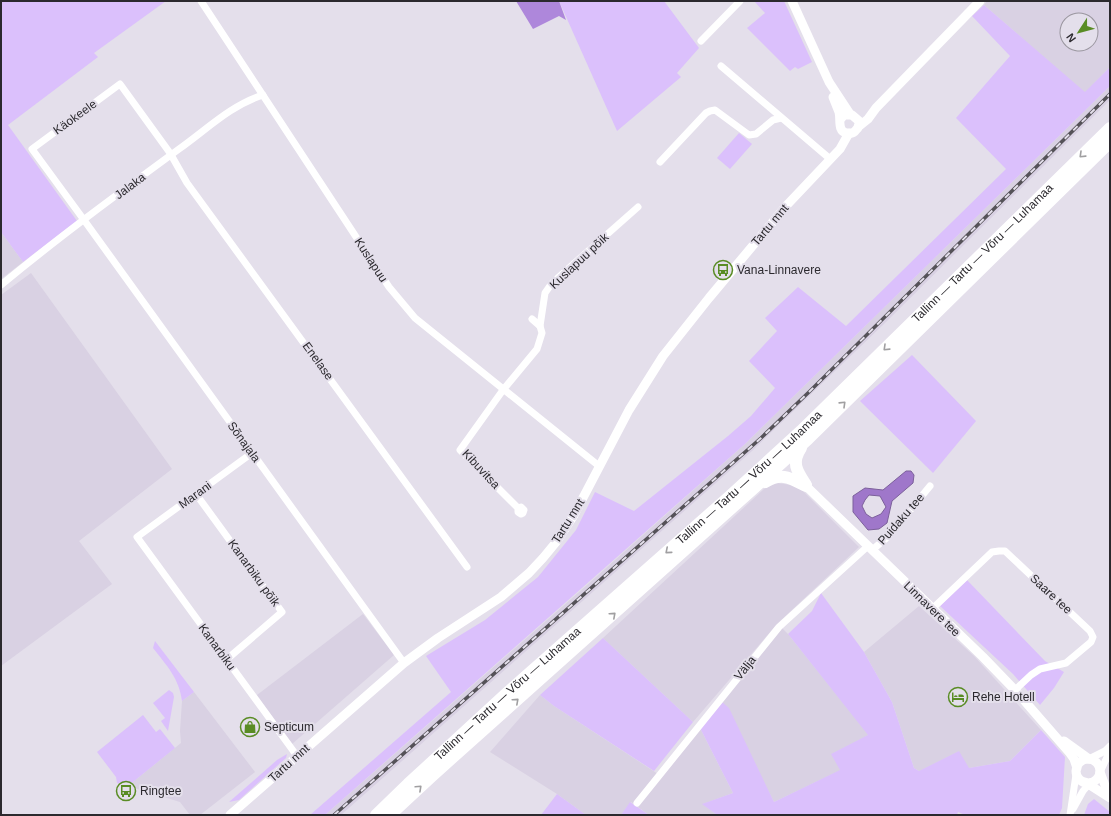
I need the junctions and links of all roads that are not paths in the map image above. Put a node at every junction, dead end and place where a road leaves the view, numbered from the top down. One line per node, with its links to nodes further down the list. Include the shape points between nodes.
1 (201, 1): 8 (street, Kuslapuu)
2 (740, 1): 5 (street)
3 (792, 1): 7 (street)
4 (980, 1): 9 (street)
5 (700, 41)
6 (721, 66): 11 (street)
7 (829, 82): 10 (street); 13 (street)
8 (263, 95): 16 (street, Jalaka, via 251,98 236,107); 24 (street, Kuslapuu, via 402,304 415,318)
9 (876, 109): 10 (street, via 865,114); 12 (street)
10 (852, 115): 12 (street, via 858,121); 13 (street, via 844,115)
11 (782, 118): 17 (street); 18 (street, via 773,120 756,134 749,135 715,110 710,110)
12 (858, 127): 13 (street, via 855,132)
13 (843, 128): 17 (street, Tartu mnt, via 840,149)
14 (1110, 128): 52 (highway, Tallinn — Tartu — Võru — Luhamaa, one-way to 52, via 801,431 507,693)
15 (1110, 142): 25 (highway, Tallinn — Tartu — Võru — Luhamaa, one-way to 15)
16 (171, 155): 20 (street, Jalaka); 20 (street, Käokeele, via 120,84 32,149); 35 (street, Enelase, via 186,183)
17 (830, 158): 27 (street, Tartu mnt, via 786,206 663,356 629,410)
18 (660, 162)
19 (638, 207): 23 (street, Kuslapuu põik, via 552,283 545,293)
20 (84, 220): 21 (street, Jalaka); 26 (street, Sõnajala)
21 (1, 285)
22 (532, 318): 23 (street)
23 (540, 326): 24 (street, Kuslapuu põik, via 542,333 536,350)
24 (503, 390): 27 (street, Kuslapuu); 32 (street, Kibuvitsa, via 460,450)
25 (808, 439): 28 (highway, via 795,459 797,471); 30 (highway, Tallinn — Tartu — Võru — Luhamaa)
26 (252, 453): 31 (street, Marani); 38 (street, Sõnajala)
27 (599, 466): 38 (street, Tartu mnt, via 574,515 557,541 529,573 500,597)
28 (806, 486): 30 (highway, via 779,475); 34 (street, Linnavere tee)
29 (930, 486): 34 (street, Puidaku tee, via 889,536)
30 (754, 488): 53 (highway, Tallinn — Tartu — Võru — Luhamaa, one-way to 30)
31 (196, 494): 33 (street, Marani); 37 (street, Kanarbiku põik, via 282,612)
32 (518, 508)
33 (137, 537): 37 (street, Kanarbiku)
34 (870, 548): 36 (street, Linnavere tee); 50 (street, Välja, via 779,627)
35 (467, 567)
36 (932, 609): 39 (street, Linnavere tee); 39 (street, Saare tee, via 992,552 1005,551 1090,631 1093,637 1091,642 1066,663 1040,669)
37 (226, 660): 43 (street, Kanarbiku)
38 (404, 663): 43 (street, Tartu mnt)
39 (1015, 690): 40 (street, Linnavere tee)
40 (1055, 735): 44 (street, Linnavere tee); 45 (street, Linnavere tee, via 1074,759)
41 (1110, 746): 44 (street)
42 (1110, 751): 46 (street)
43 (297, 756): 51 (street, Tartu mnt)
44 (1089, 759): 45 (street, via 1083,760); 46 (street, Linnavere tee, via 1096,762)
45 (1077, 768): 47 (street, Linnavere tee, via 1079,778); 54 (street)
46 (1100, 772): 47 (street, via 1097,778); 48 (street, Linnavere tee)
47 (1088, 783): 49 (street, Linnavere tee); 54 (street)
48 (1110, 792)
49 (1110, 798)
50 (637, 803)
51 (230, 815)
52 (376, 815)
53 (390, 815)
54 (1070, 815)

